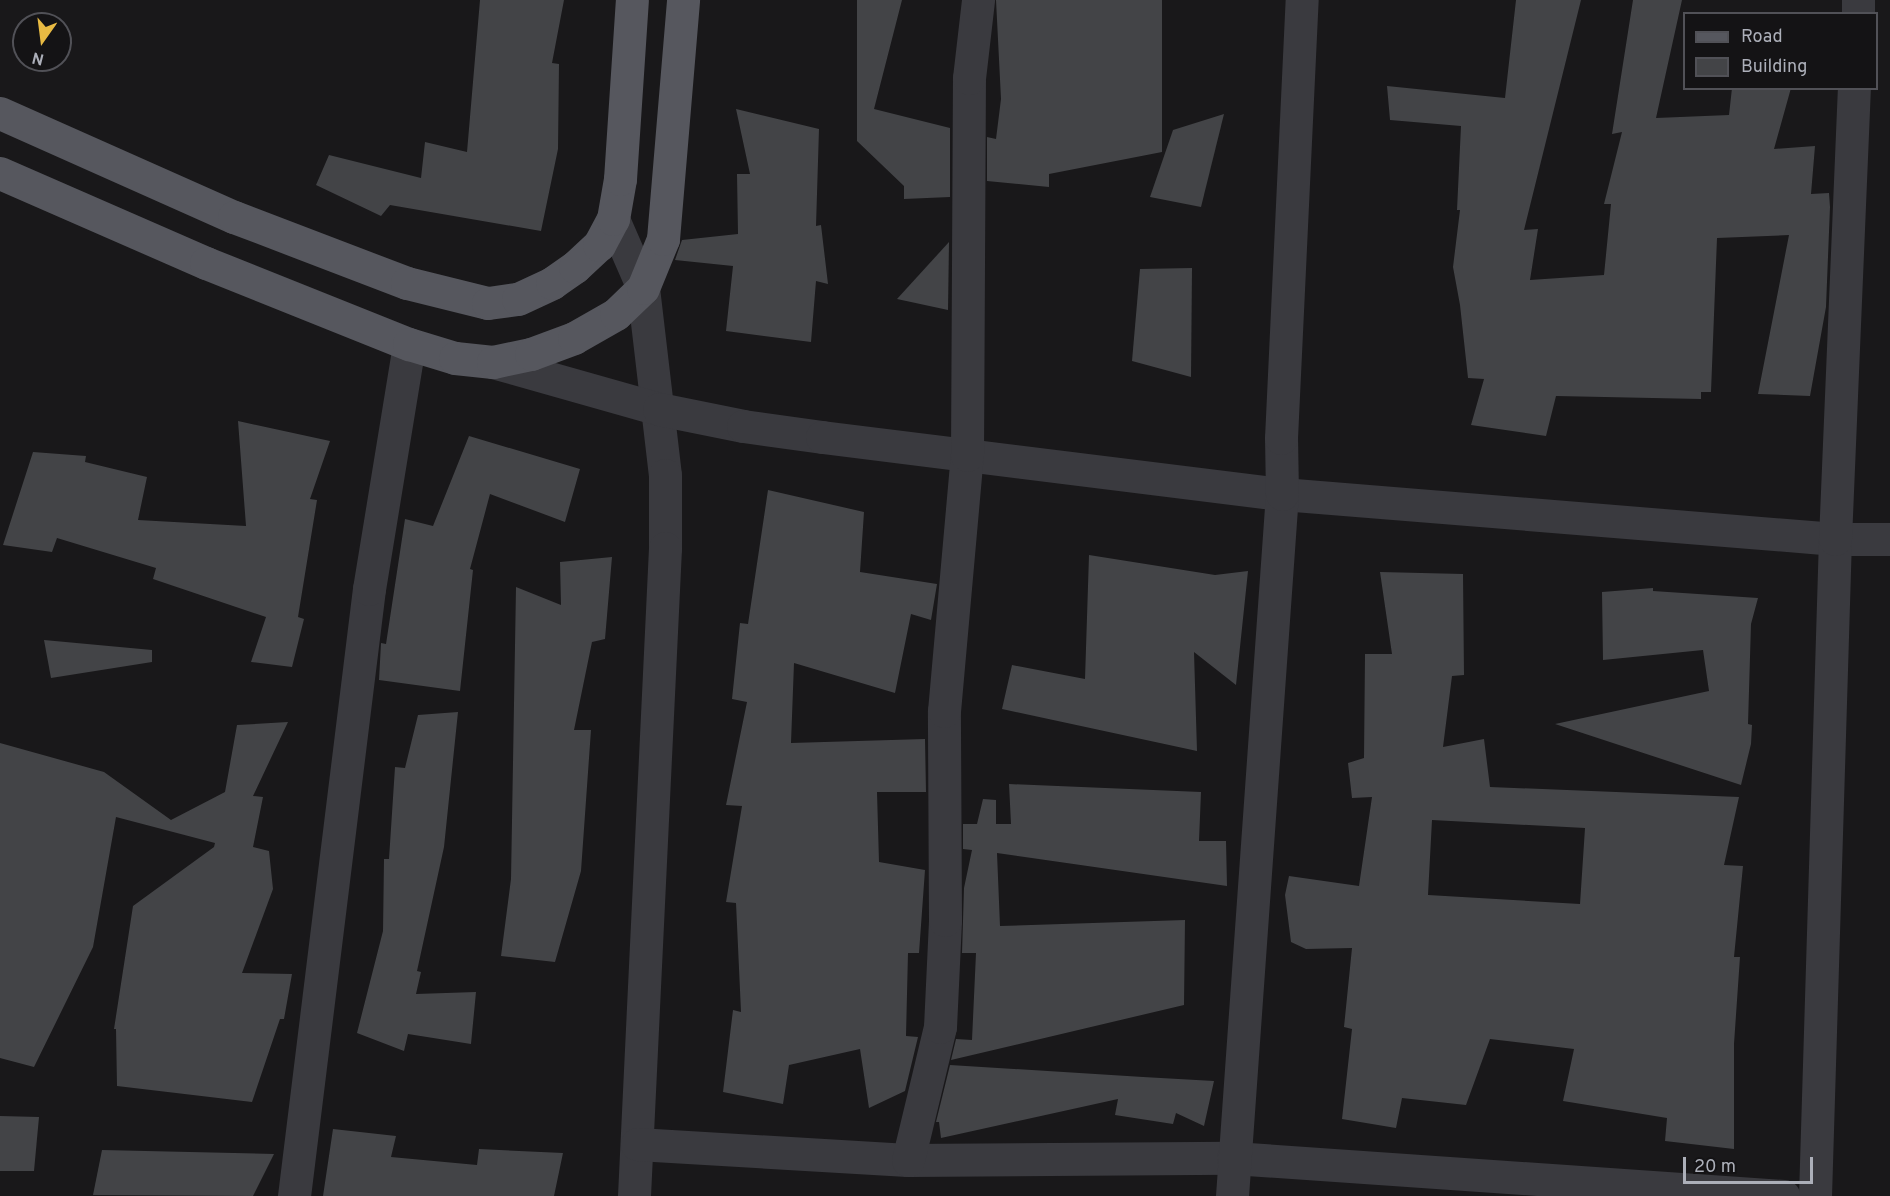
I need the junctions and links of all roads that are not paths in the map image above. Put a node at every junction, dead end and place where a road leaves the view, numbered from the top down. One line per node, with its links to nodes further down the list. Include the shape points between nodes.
1 (632, 0): 8 (main road, via 620,179)
2 (683, 0): 9 (main road, via 663,239)
3 (978, 0): 13 (street, via 969,78)
4 (1302, 0): 14 (street, via 1281,438)
5 (1854, 90): 15 (street)
6 (0, 113): 8 (main road, via 234,217 407,283 488,303 518,298 560,278 599,245)
7 (0, 173): 10 (main road, via 206,263)
8 (613, 219): 9 (street)
9 (643, 288): 11 (main road, via 616,314 574,338 531,354); 12 (street)
10 (409, 344): 11 (main road, via 454,358); 20 (street, via 369,589)
11 (493, 362): 12 (street)
12 (659, 408): 13 (street, via 743,426); 17 (street, via 665,548)
13 (967, 455): 14 (street); 19 (street, via 944,711 945,920 940,1027)
14 (1282, 494): 15 (street); 18 (street)
15 (1835, 539): 16 (street); 24 (street)
16 (1890, 539)
17 (637, 1144): 19 (street); 21 (street)
18 (1233, 1158): 19 (street); 22 (street); 23 (street)
19 (908, 1160)
20 (294, 1196)
21 (634, 1196)
22 (1232, 1196)
23 (1784, 1196)
24 (1815, 1196)

